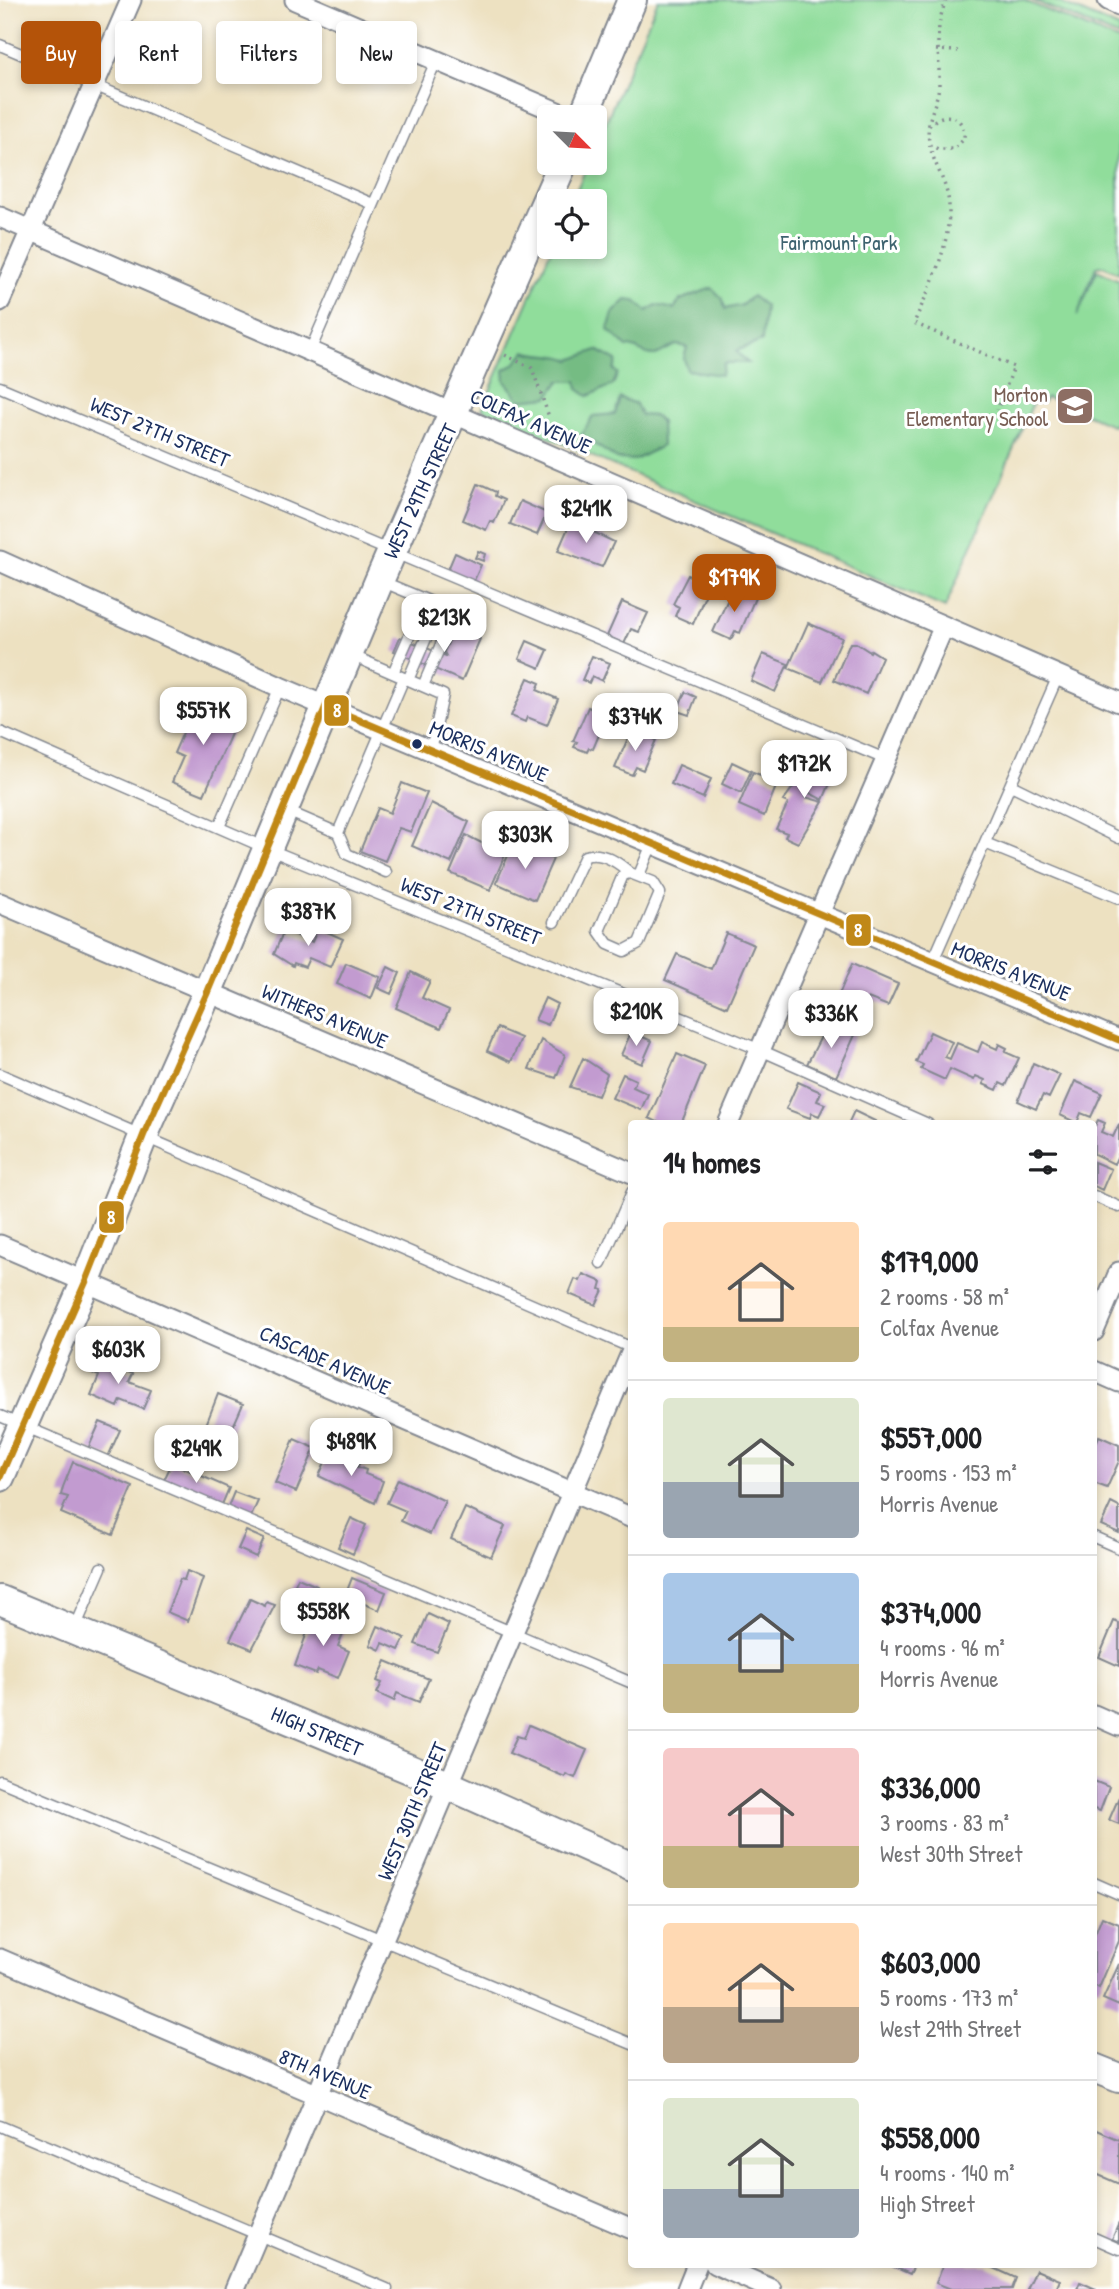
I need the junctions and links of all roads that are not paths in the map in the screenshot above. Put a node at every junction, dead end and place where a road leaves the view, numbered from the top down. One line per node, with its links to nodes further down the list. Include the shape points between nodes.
1 (131, 0): 8 (street)
2 (295, 0): 7 (street)
3 (632, 0): 10 (street)
4 (1108, 0): 5 (street)
5 (1119, 5)
6 (0, 44): 8 (lane)
7 (436, 61): 9 (street); 12 (lane)
8 (94, 86): 12 (lane); 14 (street)
9 (540, 105)
10 (588, 105)
11 (559, 175): 18 (street, WEST 29TH STREET)
12 (373, 204): 16 (lane)
13 (0, 217): 14 (street, COLFAX AVENUE)
14 (30, 230): 15 (street); 16 (street, COLFAX AVENUE)
15 (0, 301)
16 (310, 351): 18 (street, COLFAX AVENUE)
17 (0, 387): 19 (lane, WEST 27TH STREET)
18 (456, 412): 19 (street, WEST 29TH STREET); 24 (street, COLFAX AVENUE)
19 (393, 550): 21 (street, WEST 29TH STREET); 36 (lane, WEST 27TH STREET)
20 (0, 561): 30 (street, MORRIS AVENUE)
21 (379, 581): 22 (lane); 25 (street, WEST 29TH STREET)
22 (425, 600): 23 (lane); 26 (lane)
23 (440, 606): 28 (lane); 29 (lane, via 455,612)
24 (943, 628): 27 (street, COLFAX AVENUE); 36 (street)
25 (349, 653): 26 (lane); 32 (street, WEST 29TH STREET)
26 (393, 673): 28 (lane)
27 (1058, 676): 31 (street, COLFAX AVENUE); 37 (lane)
28 (406, 679): 29 (lane); 33 (lane)
29 (423, 686): 35 (lane, via 443,695)
30 (280, 687): 32 (street, MORRIS AVENUE); 39 (lane)
31 (1119, 702)
32 (326, 706): 33 (street, MORRIS AVENUE); 38 (street, WEST 29TH STREET)
33 (382, 730): 35 (street, MORRIS AVENUE); 40 (lane)
34 (0, 732): 39 (lane, WEST 27TH STREET)
35 (430, 750): 43 (street, MORRIS AVENUE)
36 (886, 759): 49 (street)
37 (1011, 785): 41 (lane); 42 (lane)
38 (284, 810): 40 (lane); 44 (street, WEST 29TH STREET)
39 (219, 827): 44 (lane, WEST 27TH STREET)
40 (338, 833): 45 (lane, via 346,854)
41 (1119, 838)
42 (985, 843): 47 (lane); 51 (lane)
43 (652, 844): 46 (lane); 49 (street, MORRIS AVENUE)
44 (268, 849): 52 (street, WEST 29TH STREET); 54 (lane, WEST 27TH STREET)
45 (386, 872)
46 (634, 874): 46 (lane, via 623,875 599,931 608,944 624,951 639,943 660,894 653,882); 50 (lane, via 607,857 585,856)
47 (1119, 898)
48 (0, 903): 52 (street, WITHERS AVENUE)
49 (819, 914): 51 (street, MORRIS AVENUE); 54 (street)
50 (554, 922)
51 (932, 963): 53 (street, MORRIS AVENUE)
52 (208, 991): 58 (street, WEST 29TH STREET); 59 (street, WITHERS AVENUE)
53 (1119, 1040)
54 (758, 1049): 56 (street); 57 (lane, WEST 27TH STREET)
55 (0, 1074): 58 (lane)
56 (730, 1120)
57 (919, 1120)
58 (144, 1134): 66 (street, WEST 29TH STREET); 68 (lane)
59 (628, 1171)
60 (1097, 1197): 62 (lane)
61 (628, 1201): 64 (lane)
62 (1119, 1207)
63 (0, 1245): 66 (street, CASCADE AVENUE)
64 (601, 1263)
65 (1119, 1272): 67 (street)
66 (86, 1281): 72 (street, WEST 29TH STREET); 74 (street, CASCADE AVENUE)
67 (1097, 1324)
68 (628, 1348)
69 (628, 1359): 74 (street, WEST 30TH STREET)
70 (1097, 1372): 71 (street)
71 (1119, 1382)
72 (11, 1420): 73 (street, WEST 29TH STREET); 81 (lane)
73 (0, 1477)
74 (570, 1492): 75 (street, CASCADE AVENUE); 81 (street, WEST 30TH STREET)
75 (628, 1516)
76 (1097, 1538): 77 (lane)
77 (1119, 1548)
78 (101, 1568): 80 (lane)
79 (0, 1600): 80 (street, HIGH STREET)
80 (74, 1630): 86 (street, HIGH STREET)
81 (512, 1633): 82 (lane); 86 (street, WEST 30TH STREET)
82 (628, 1681)
83 (1097, 1716): 84 (street)
84 (1119, 1726)
85 (0, 1781): 90 (lane)
86 (448, 1785): 87 (street, HIGH STREET); 90 (street, WEST 30TH STREET)
87 (628, 1865)
88 (1097, 1884): 89 (lane)
89 (1119, 1894)
90 (383, 1939): 92 (lane); 95 (street, WEST 30TH STREET)
91 (0, 1959): 95 (street, 8TH AVENUE)
92 (628, 2042)
93 (1097, 2069): 94 (street)
94 (1119, 2078)
95 (317, 2095): 97 (street, 8TH AVENUE); 98 (street, WEST 30TH STREET)
96 (0, 2126): 98 (lane)
97 (628, 2227)
98 (259, 2234): 103 (street, WEST 30TH STREET); 104 (lane)
99 (1097, 2239): 100 (lane)
100 (1119, 2249)
101 (695, 2268): 105 (street)
102 (724, 2268): 106 (street)
103 (235, 2289)
104 (387, 2289)
105 (687, 2289)
106 (771, 2289)

